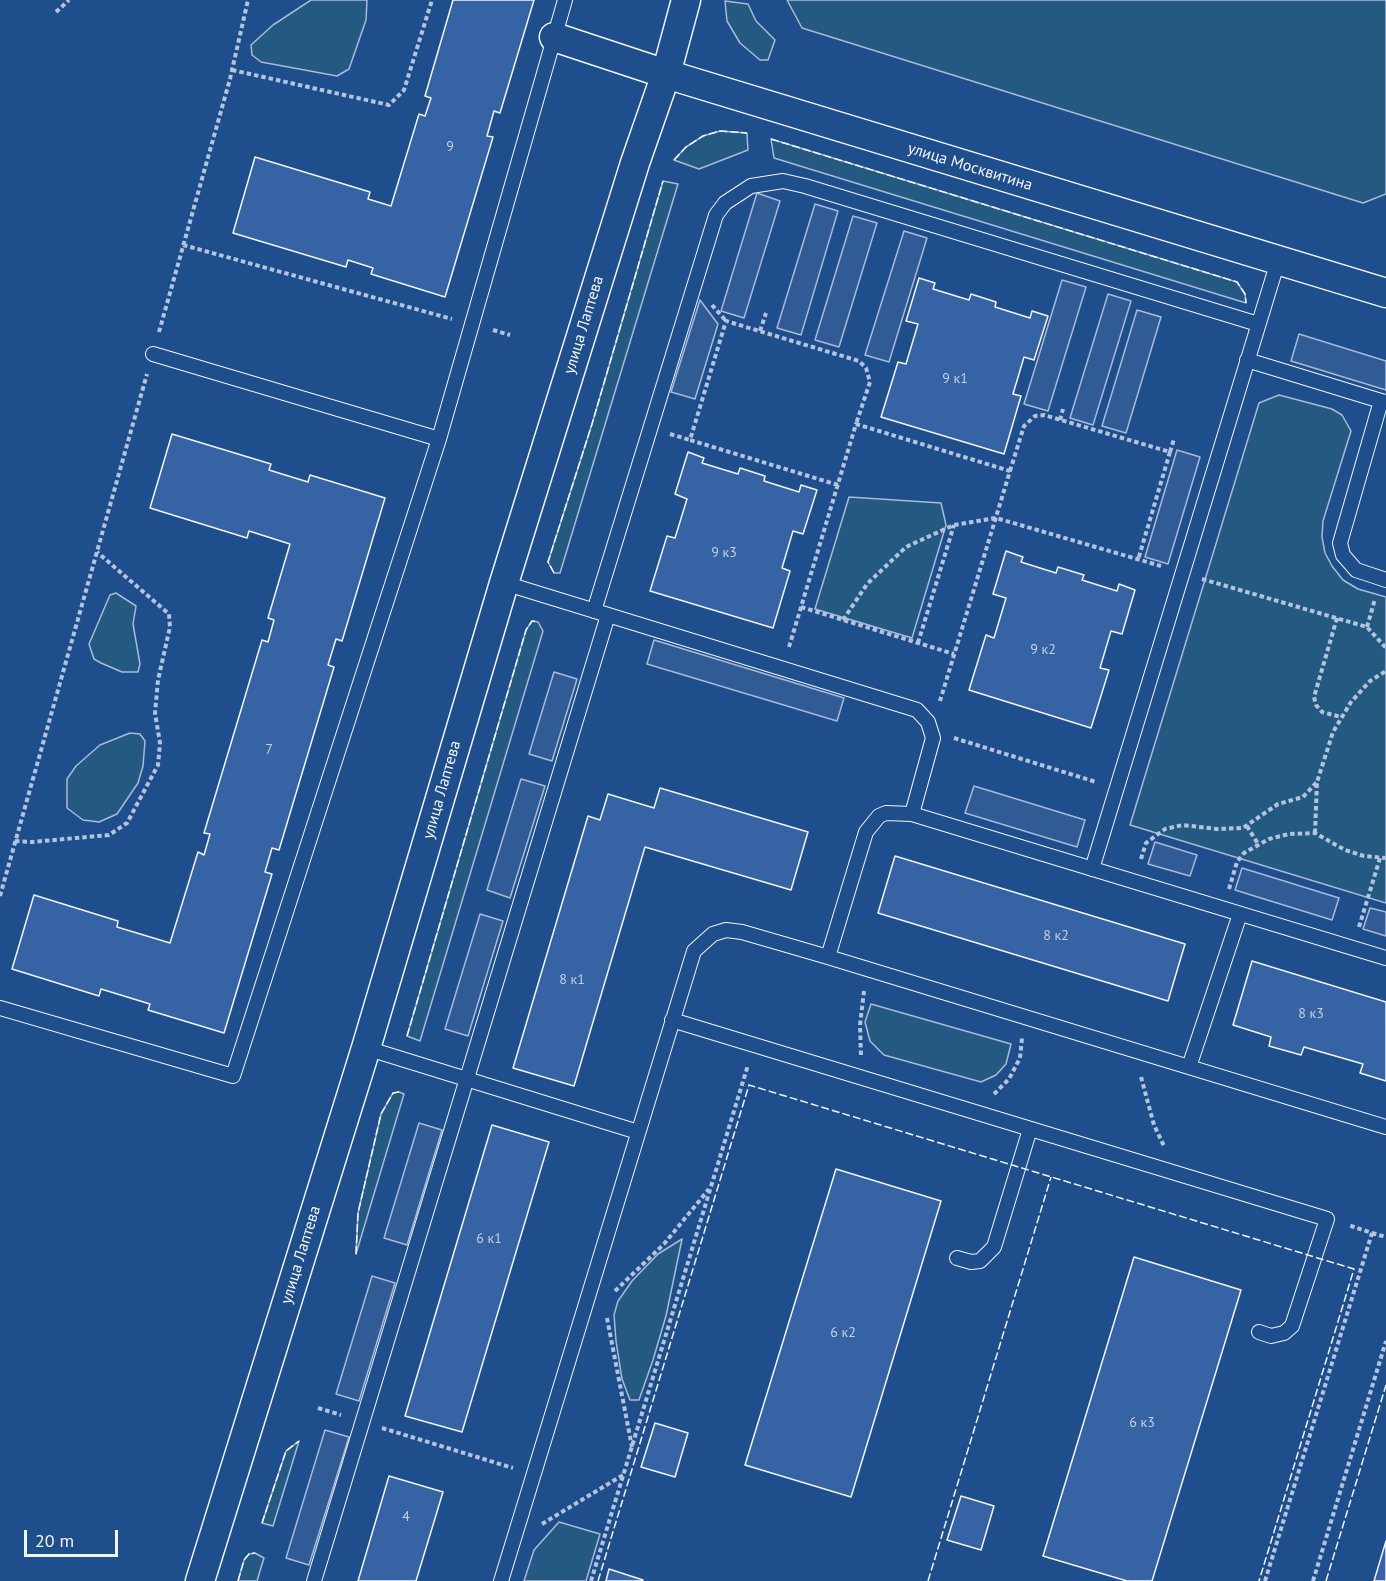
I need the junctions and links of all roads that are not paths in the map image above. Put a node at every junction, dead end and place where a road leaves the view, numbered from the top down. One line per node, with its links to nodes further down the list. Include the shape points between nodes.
1 (565, 0): 3 (lane)
2 (686, 0): 4 (street, улица Лаптева)
3 (554, 37): 4 (street, улица Москвитина); 11 (lane)
4 (666, 74): 5 (street, улица Москвитина); 13 (street, улица Лаптева)
5 (1278, 261): 6 (street, улица Москвитина); 7 (lane)
6 (1386, 293)
7 (1258, 324): 9 (lane); 14 (lane, via 805,186 783,181 751,186 725,203 716,215)
8 (153, 354): 11 (lane)
9 (1247, 360): 10 (lane); 17 (lane)
10 (1384, 402): 12 (lane, via 1340,543 1343,555 1356,570)
11 (439, 439): 21 (lane, via 233,1076)
12 (1386, 580)
13 (504, 584): 14 (lane); 23 (street, улица Лаптева)
14 (594, 611): 15 (lane)
15 (608, 615): 16 (lane, via 917,710 932,730 931,751); 25 (lane)
16 (912, 814): 17 (lane); 19 (lane, via 886,813 871,823)
17 (1092, 869): 18 (lane)
18 (1240, 914): 20 (lane); 24 (lane)
19 (828, 957): 22 (lane, via 742,932 726,930 713,934 694,951); 24 (lane)
20 (1386, 958)
21 (0, 1008)
22 (672, 1020): 27 (lane); 28 (lane)
23 (366, 1048): 25 (lane); 31 (street, улица Лаптева)
24 (1189, 1067): 26 (lane)
25 (467, 1079): 28 (lane); 32 (lane)
26 (1386, 1127)
27 (1030, 1129): 29 (lane, via 994,1247 980,1261); 30 (lane, via 1327,1219 1292,1326 1284,1334 1271,1336)
28 (638, 1131): 33 (lane)
29 (957, 1258)
30 (1259, 1332)
31 (200, 1581)
32 (314, 1581)
33 (501, 1581)

